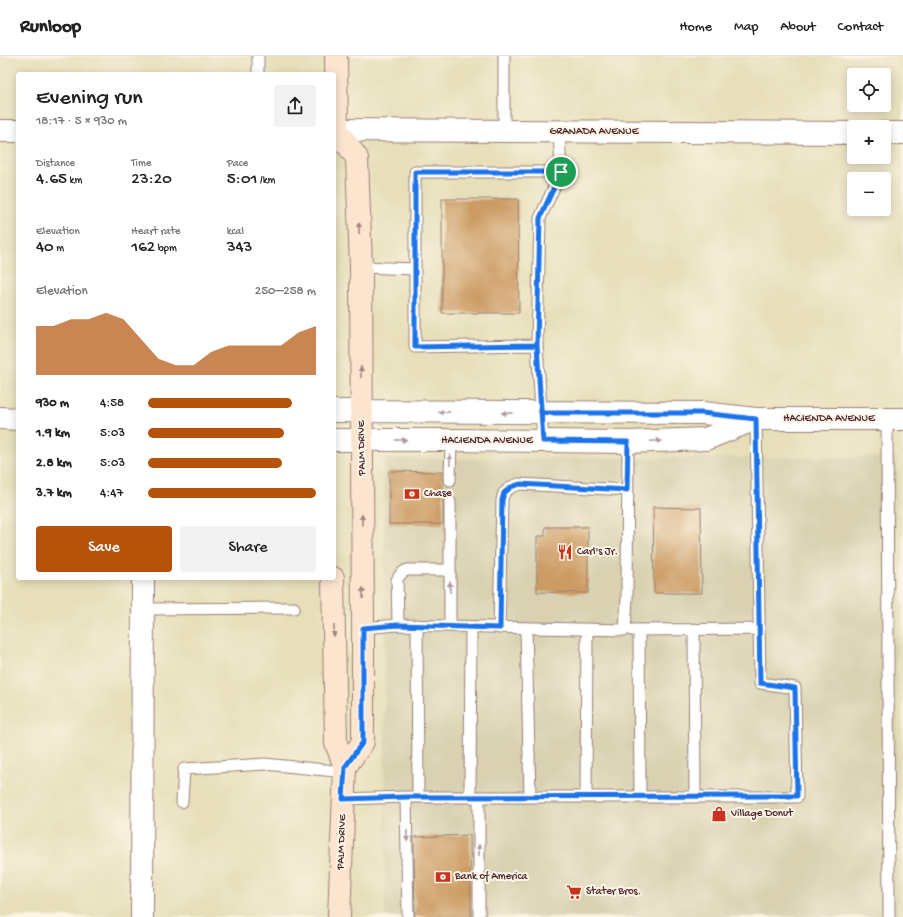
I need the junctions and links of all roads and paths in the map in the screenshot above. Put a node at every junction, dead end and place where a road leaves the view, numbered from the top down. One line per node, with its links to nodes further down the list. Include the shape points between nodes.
1 (258, 56): 4 (lane)
2 (336, 56): 5 (main road)
3 (504, 56): 8 (lane)
4 (258, 72)
5 (336, 72)
6 (0, 131): 7 (street)
7 (16, 131)
8 (504, 131): 9 (street, GRANADA AVENUE); 13 (street, GRANADA AVENUE)
9 (559, 131): 10 (street, GRANADA AVENUE); 15 (lane)
10 (847, 133)
11 (891, 133): 12 (street)
12 (903, 133)
13 (336, 134)
14 (336, 135): 16 (main road, PALM DRIVE, one-way to 14, via 357,158)
15 (561, 172): 17 (lane, via 415,172); 18 (lane, via 540,218)
16 (361, 267): 17 (lane); 20 (main road, PALM DRIVE, one-way to 16)
17 (415, 269): 18 (lane, via 415,347)
18 (537, 345): 21 (lane)
19 (336, 411): 20 (street, HACIENDA AVENUE)
20 (361, 411): 21 (street, HACIENDA AVENUE, one-way to 20); 27 (main road, PALM DRIVE)
21 (541, 413): 24 (street, HACIENDA AVENUE, via 702,413); 29 (lane)
22 (0, 418): 23 (street)
23 (16, 419)
24 (756, 419): 25 (street, HACIENDA AVENUE); 30 (street, HACIENDA AVENUE, one-way to 24, via 706,439); 46 (lane)
25 (895, 419): 65 (lane)
26 (336, 440): 27 (street, HACIENDA AVENUE)
27 (362, 440): 28 (street, HACIENDA AVENUE, one-way to 28); 43 (main road, PALM DRIVE, one-way to 27)
28 (451, 440): 29 (street, HACIENDA AVENUE); 31 (lane, one-way to 28)
29 (543, 441): 30 (street, HACIENDA AVENUE)
30 (628, 442): 32 (lane)
31 (450, 480)
32 (627, 490): 44 (lane, via 520,484 504,493); 48 (lane)
33 (450, 502): 34 (lane)
34 (450, 570): 39 (lane, via 407,570 399,576); 41 (lane, one-way to 34)
35 (143, 580): 38 (street)
36 (333, 580): 51 (main road, PALM DRIVE, one-way to 51, via 336,743)
37 (294, 608): 38 (lane)
38 (143, 609): 61 (street)
39 (398, 625): 40 (lane); 43 (lane)
40 (417, 626): 41 (lane); 54 (lane)
41 (450, 626): 42 (lane)
42 (471, 627): 44 (lane); 55 (lane)
43 (363, 628): 51 (main road, PALM DRIVE, via 363,742)
44 (500, 628): 45 (lane)
45 (526, 628): 47 (lane); 56 (lane)
46 (759, 628): 50 (lane); 58 (lane, via 760,683 795,688 797,796)
47 (587, 630): 48 (lane); 57 (lane)
48 (625, 630): 49 (lane)
49 (639, 630): 50 (lane); 52 (lane)
50 (694, 630): 58 (lane)
51 (345, 769): 59 (main road, PALM DRIVE); 60 (lane, via 265,764 184,769)
52 (640, 796): 57 (lane); 58 (lane)
53 (406, 797): 54 (lane); 59 (lane); 63 (lane, one-way to 63)
54 (418, 797): 55 (lane)
55 (475, 797): 56 (lane); 64 (lane, one-way to 55)
56 (530, 797): 57 (lane)
57 (586, 797)
58 (695, 797)
59 (343, 799): 62 (main road, PALM DRIVE)
60 (182, 802)
61 (142, 917)
62 (339, 917)
63 (408, 917)
64 (479, 917)
65 (889, 917)

